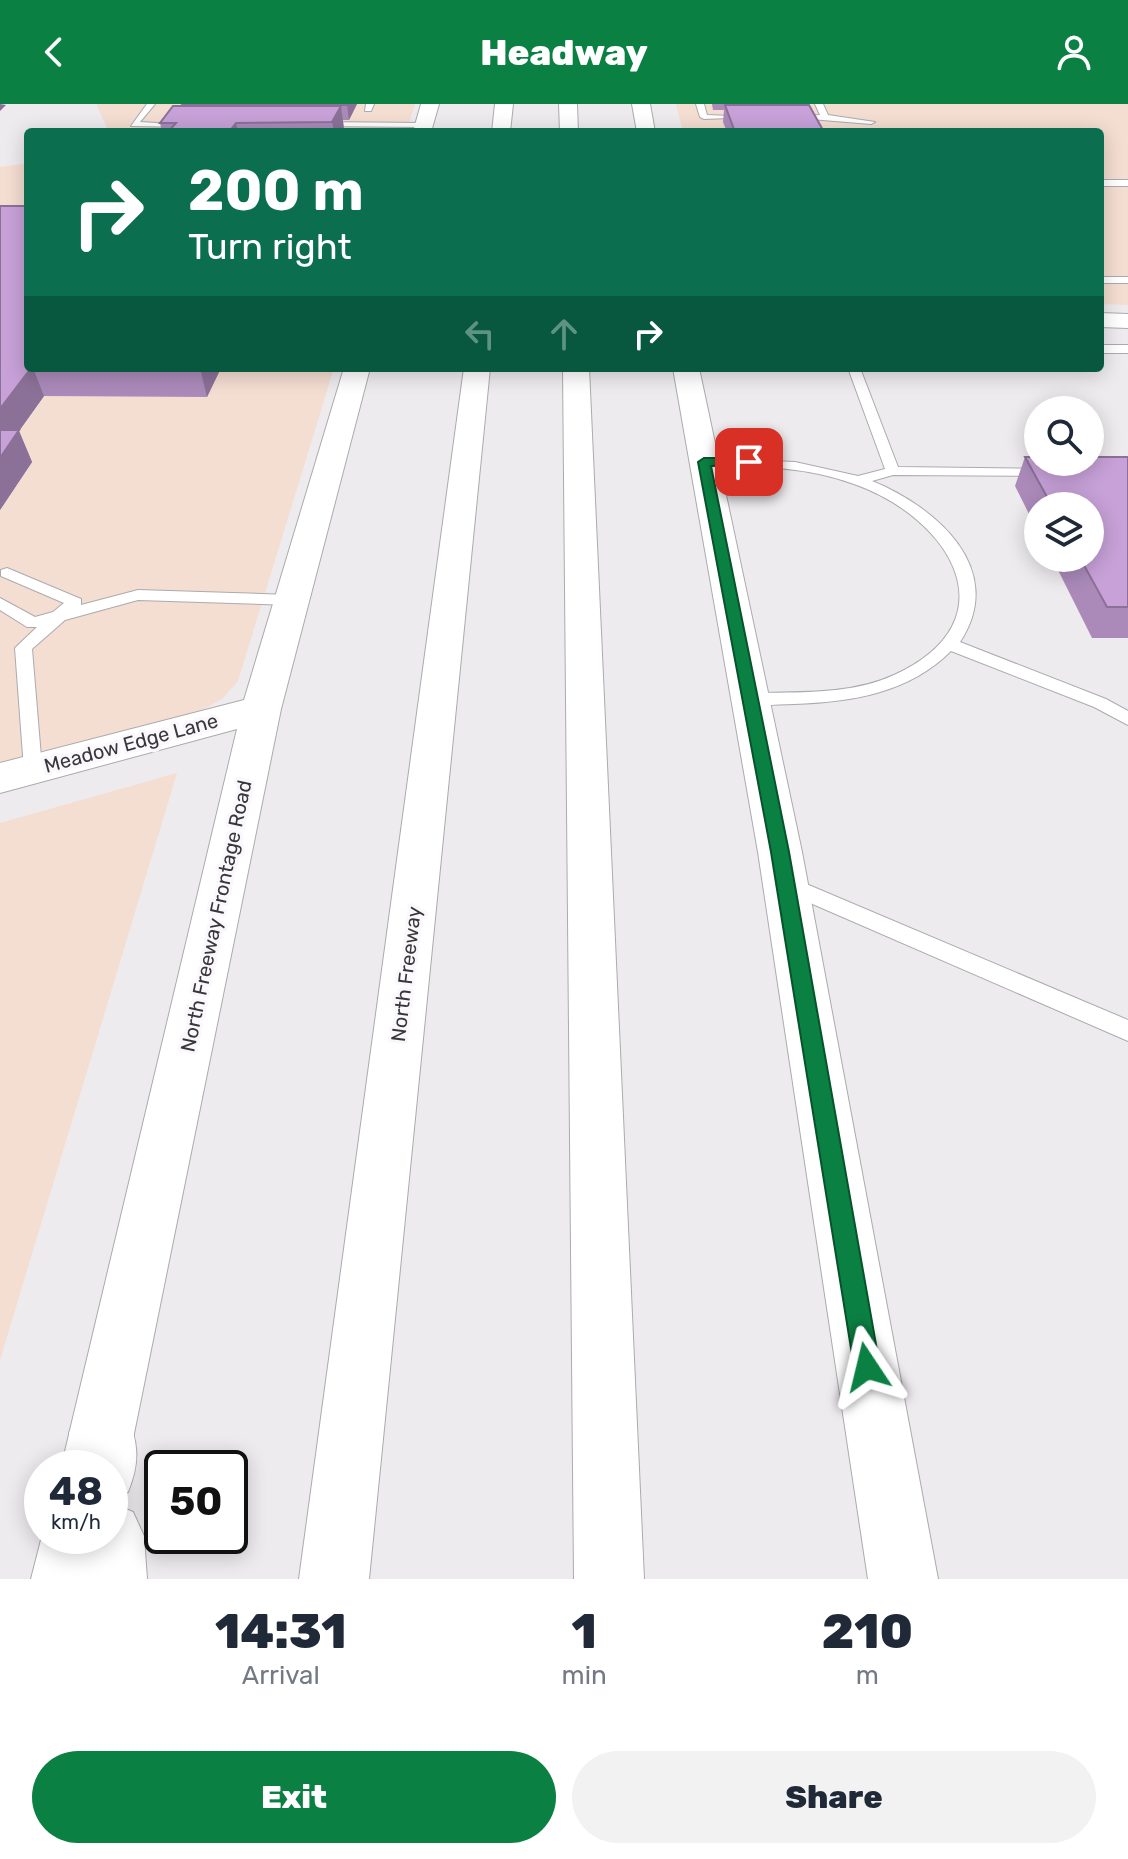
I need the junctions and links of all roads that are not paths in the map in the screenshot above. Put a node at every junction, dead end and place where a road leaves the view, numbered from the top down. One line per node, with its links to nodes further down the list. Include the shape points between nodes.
1 (151, 104): 15 (lane, via 134,124)
2 (430, 104): 18 (main road)
3 (504, 104): 19 (main road)
4 (568, 104): 20 (main road)
5 (641, 104): 21 (main road)
6 (700, 104): 10 (lane, via 704,117)
7 (819, 104): 12 (lane)
8 (872, 110): 14 (lane)
9 (367, 113): 17 (lane); 18 (lane)
10 (765, 117)
11 (780, 117): 12 (lane)
12 (825, 117): 14 (lane)
13 (302, 127): 16 (lane)
14 (870, 127)
15 (185, 128)
16 (315, 128)
17 (332, 128)
18 (423, 128)
19 (501, 128)
20 (569, 128)
21 (645, 128)
22 (1104, 183): 23 (lane)
23 (1128, 183)
24 (1104, 280): 25 (lane)
25 (1128, 280)
26 (1104, 320): 27 (street)
27 (1128, 321)
28 (1123, 349): 29 (lane)
29 (1128, 360)
30 (356, 372): 40 (main road, North Freeway Frontage Road)
31 (477, 372): 55 (main road, North Freeway)
32 (576, 372): 56 (main road)
33 (687, 372): 35 (main road)
34 (856, 372): 36 (lane)
35 (704, 462): 38 (lane, via 771,462); 44 (main road)
36 (893, 471): 37 (lane); 38 (lane)
37 (1024, 472)
38 (858, 480): 43 (lane, via 931,522 963,565 970,612)
39 (7, 573): 42 (lane, via 75,602)
40 (291, 600): 42 (lane, via 138,595); 45 (main road, North Freeway Frontage Road)
41 (0, 603): 42 (lane, via 33,623)
42 (60, 618): 47 (lane, via 23,648)
43 (952, 645): 44 (lane, via 897,681 859,692); 46 (lane)
44 (750, 699): 48 (main road)
45 (261, 709): 47 (main road, Meadow Edge Lane); 50 (main road, North Freeway Frontage Road)
46 (1128, 719)
47 (16, 774)
48 (785, 883): 49 (lane); 57 (main road)
49 (1128, 1031)
50 (101, 1450)
51 (72, 1554): 53 (main road)
52 (110, 1554): 54 (main road)
53 (66, 1579)
54 (112, 1579)
55 (334, 1579)
56 (609, 1579)
57 (903, 1579)

